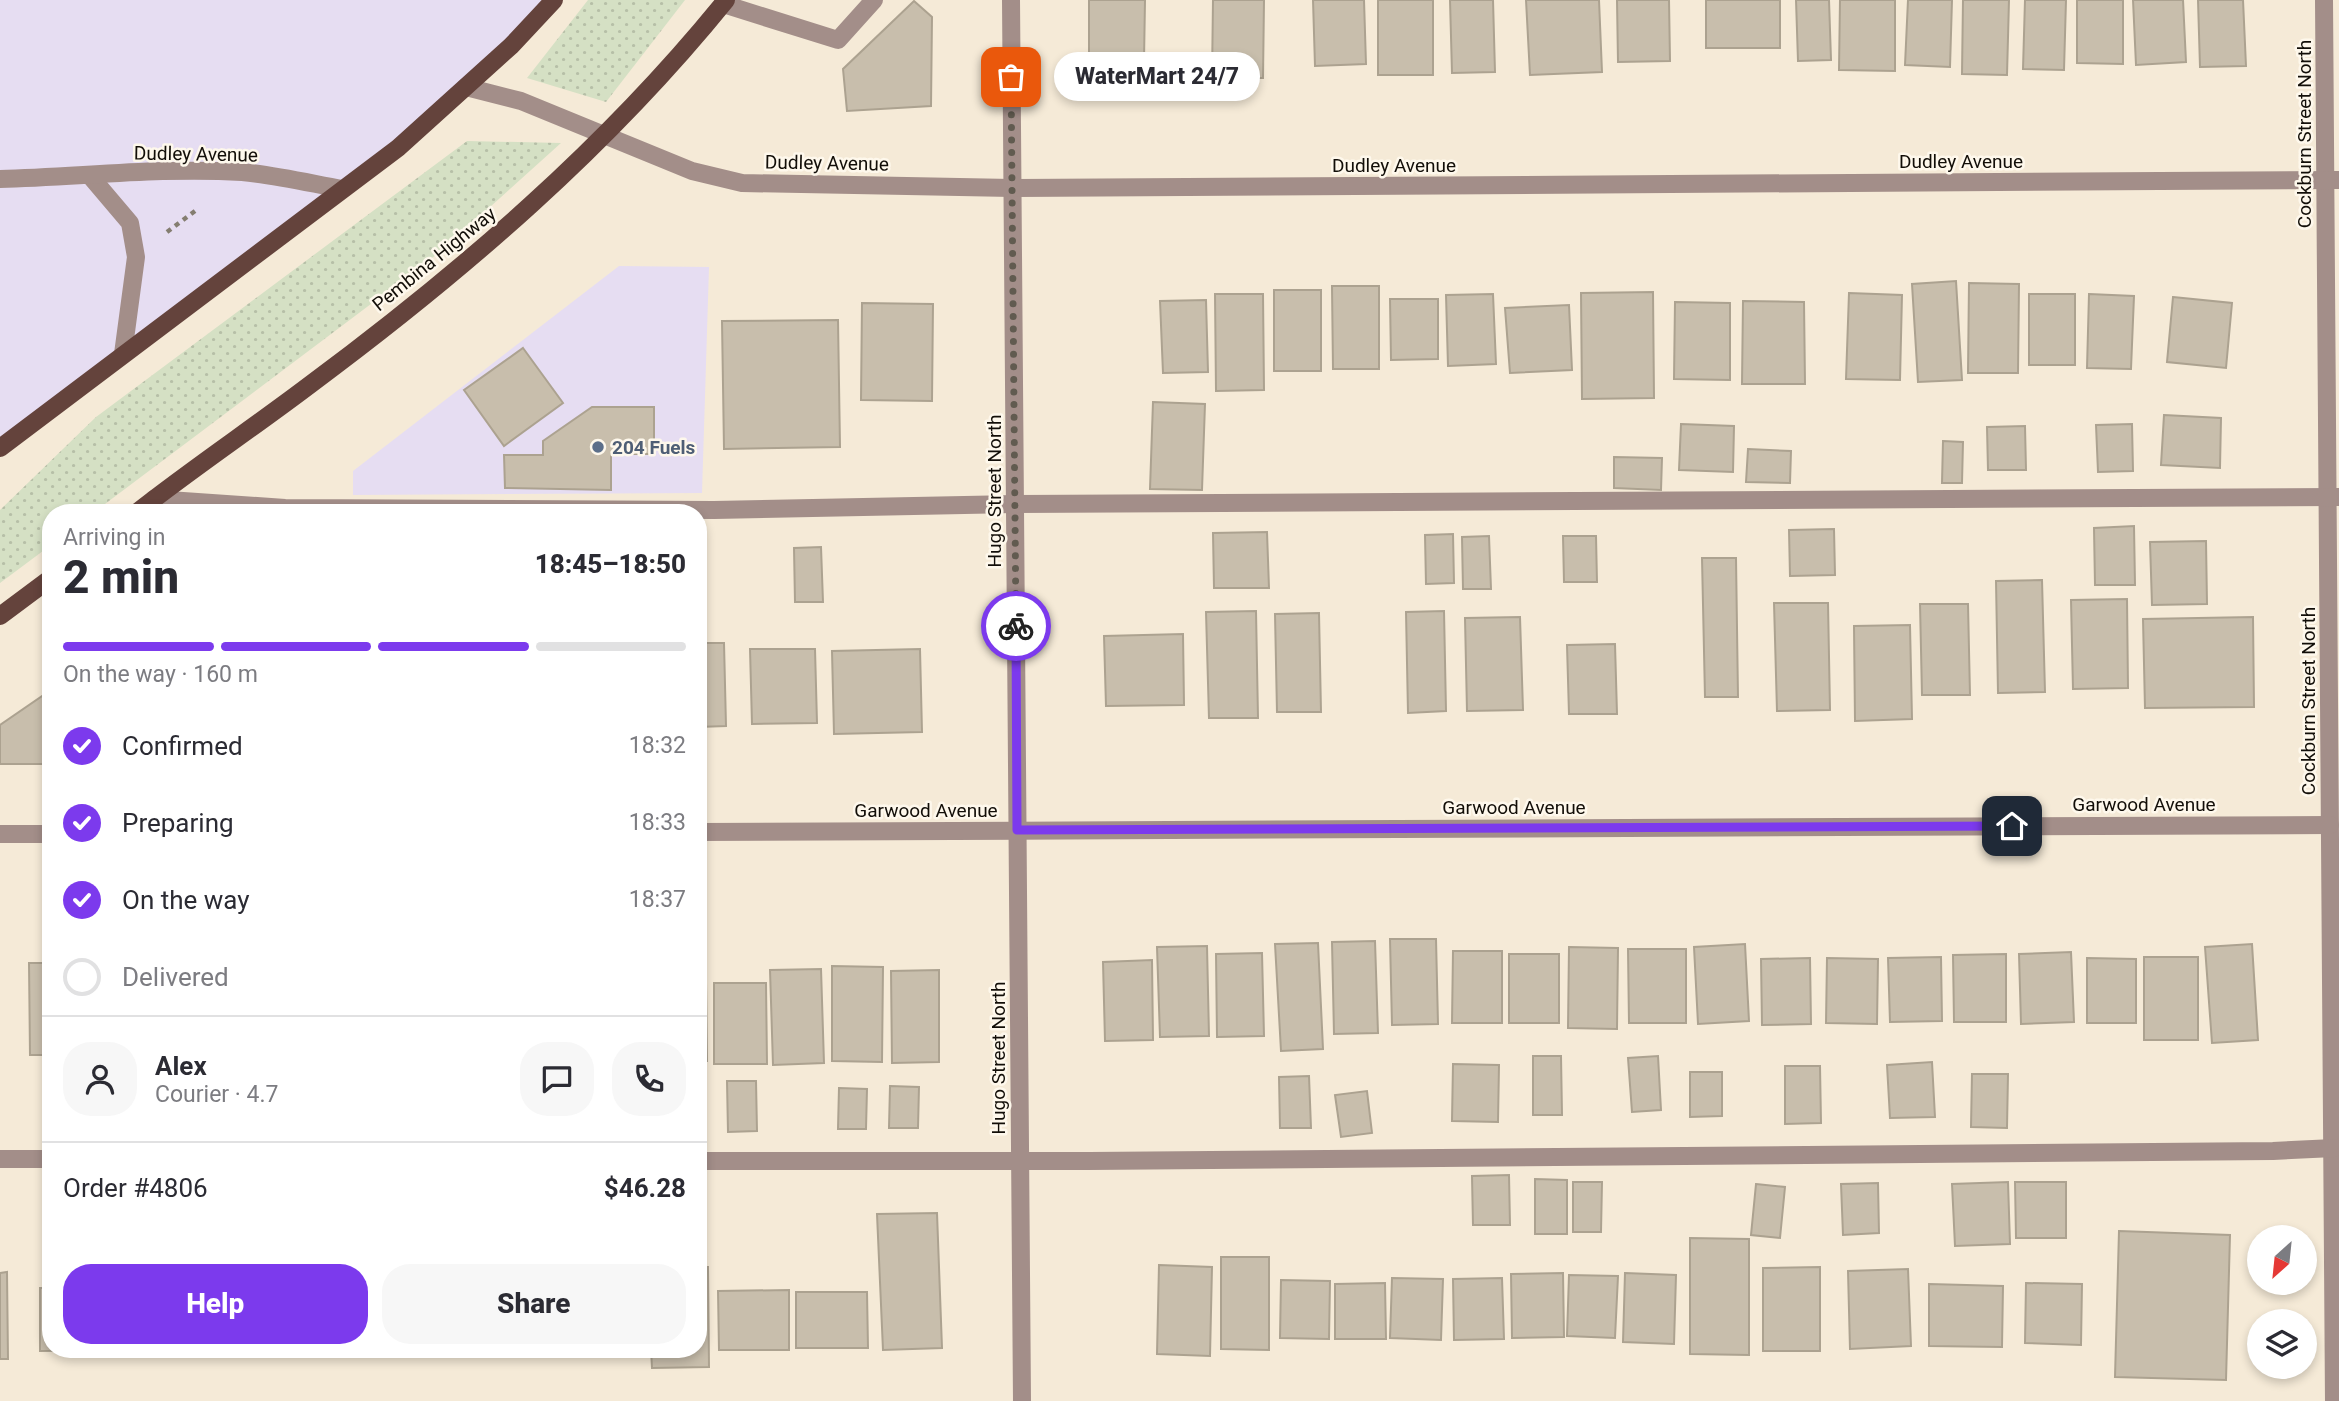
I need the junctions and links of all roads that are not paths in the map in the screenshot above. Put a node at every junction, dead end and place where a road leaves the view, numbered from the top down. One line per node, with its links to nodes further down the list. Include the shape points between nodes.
1 (554, 0): 6 (main road)
2 (874, 0): 5 (street, via 838,40)
3 (1011, 0): 11 (street, Hugo Street North)
4 (2324, 0): 10 (street, Cockburn Street North)
5 (725, 2): 7 (main road, Pembina Highway, via 670,68)
6 (466, 87): 7 (street, Dudley Avenue, via 521,101); 12 (main road, via 398,148)
7 (604, 135): 11 (street, Dudley Avenue, via 692,170 742,183); 16 (main road, Pembina Highway, via 504,230 427,294)
8 (90, 177): 9 (street, Dudley Avenue); 12 (street, Dudley Avenue, via 158,170 243,172); 13 (street, via 130,223 136,257)
9 (0, 179)
10 (2332, 181): 11 (street, Dudley Avenue); 15 (street, Cockburn Street North)
11 (1012, 188): 19 (street, Hugo Street North)
12 (342, 189): 13 (main road)
13 (124, 354): 14 (main road)
14 (0, 448)
15 (2333, 496): 19 (street); 23 (street, Cockburn Street North)
16 (154, 499): 17 (main road, Pembina Highway); 18 (street)
17 (148, 504)
18 (242, 504)
19 (1015, 504): 20 (street); 24 (street, Hugo Street North)
20 (707, 510)
21 (42, 585): 22 (main road)
22 (0, 616)
23 (2330, 825): 24 (street, Garwood Avenue); 28 (street, Cockburn Street North)
24 (1017, 830): 25 (street, Garwood Avenue); 32 (street, Hugo Street North)
25 (707, 832)
26 (0, 834): 27 (street)
27 (42, 834)
28 (2334, 1147): 32 (street, via 2259,1152); 34 (street, Cockburn Street North)
29 (0, 1159): 30 (street)
30 (42, 1159)
31 (707, 1161): 32 (street)
32 (1020, 1161): 33 (street, Hugo Street North)
33 (1022, 1401)
34 (2334, 1401)

